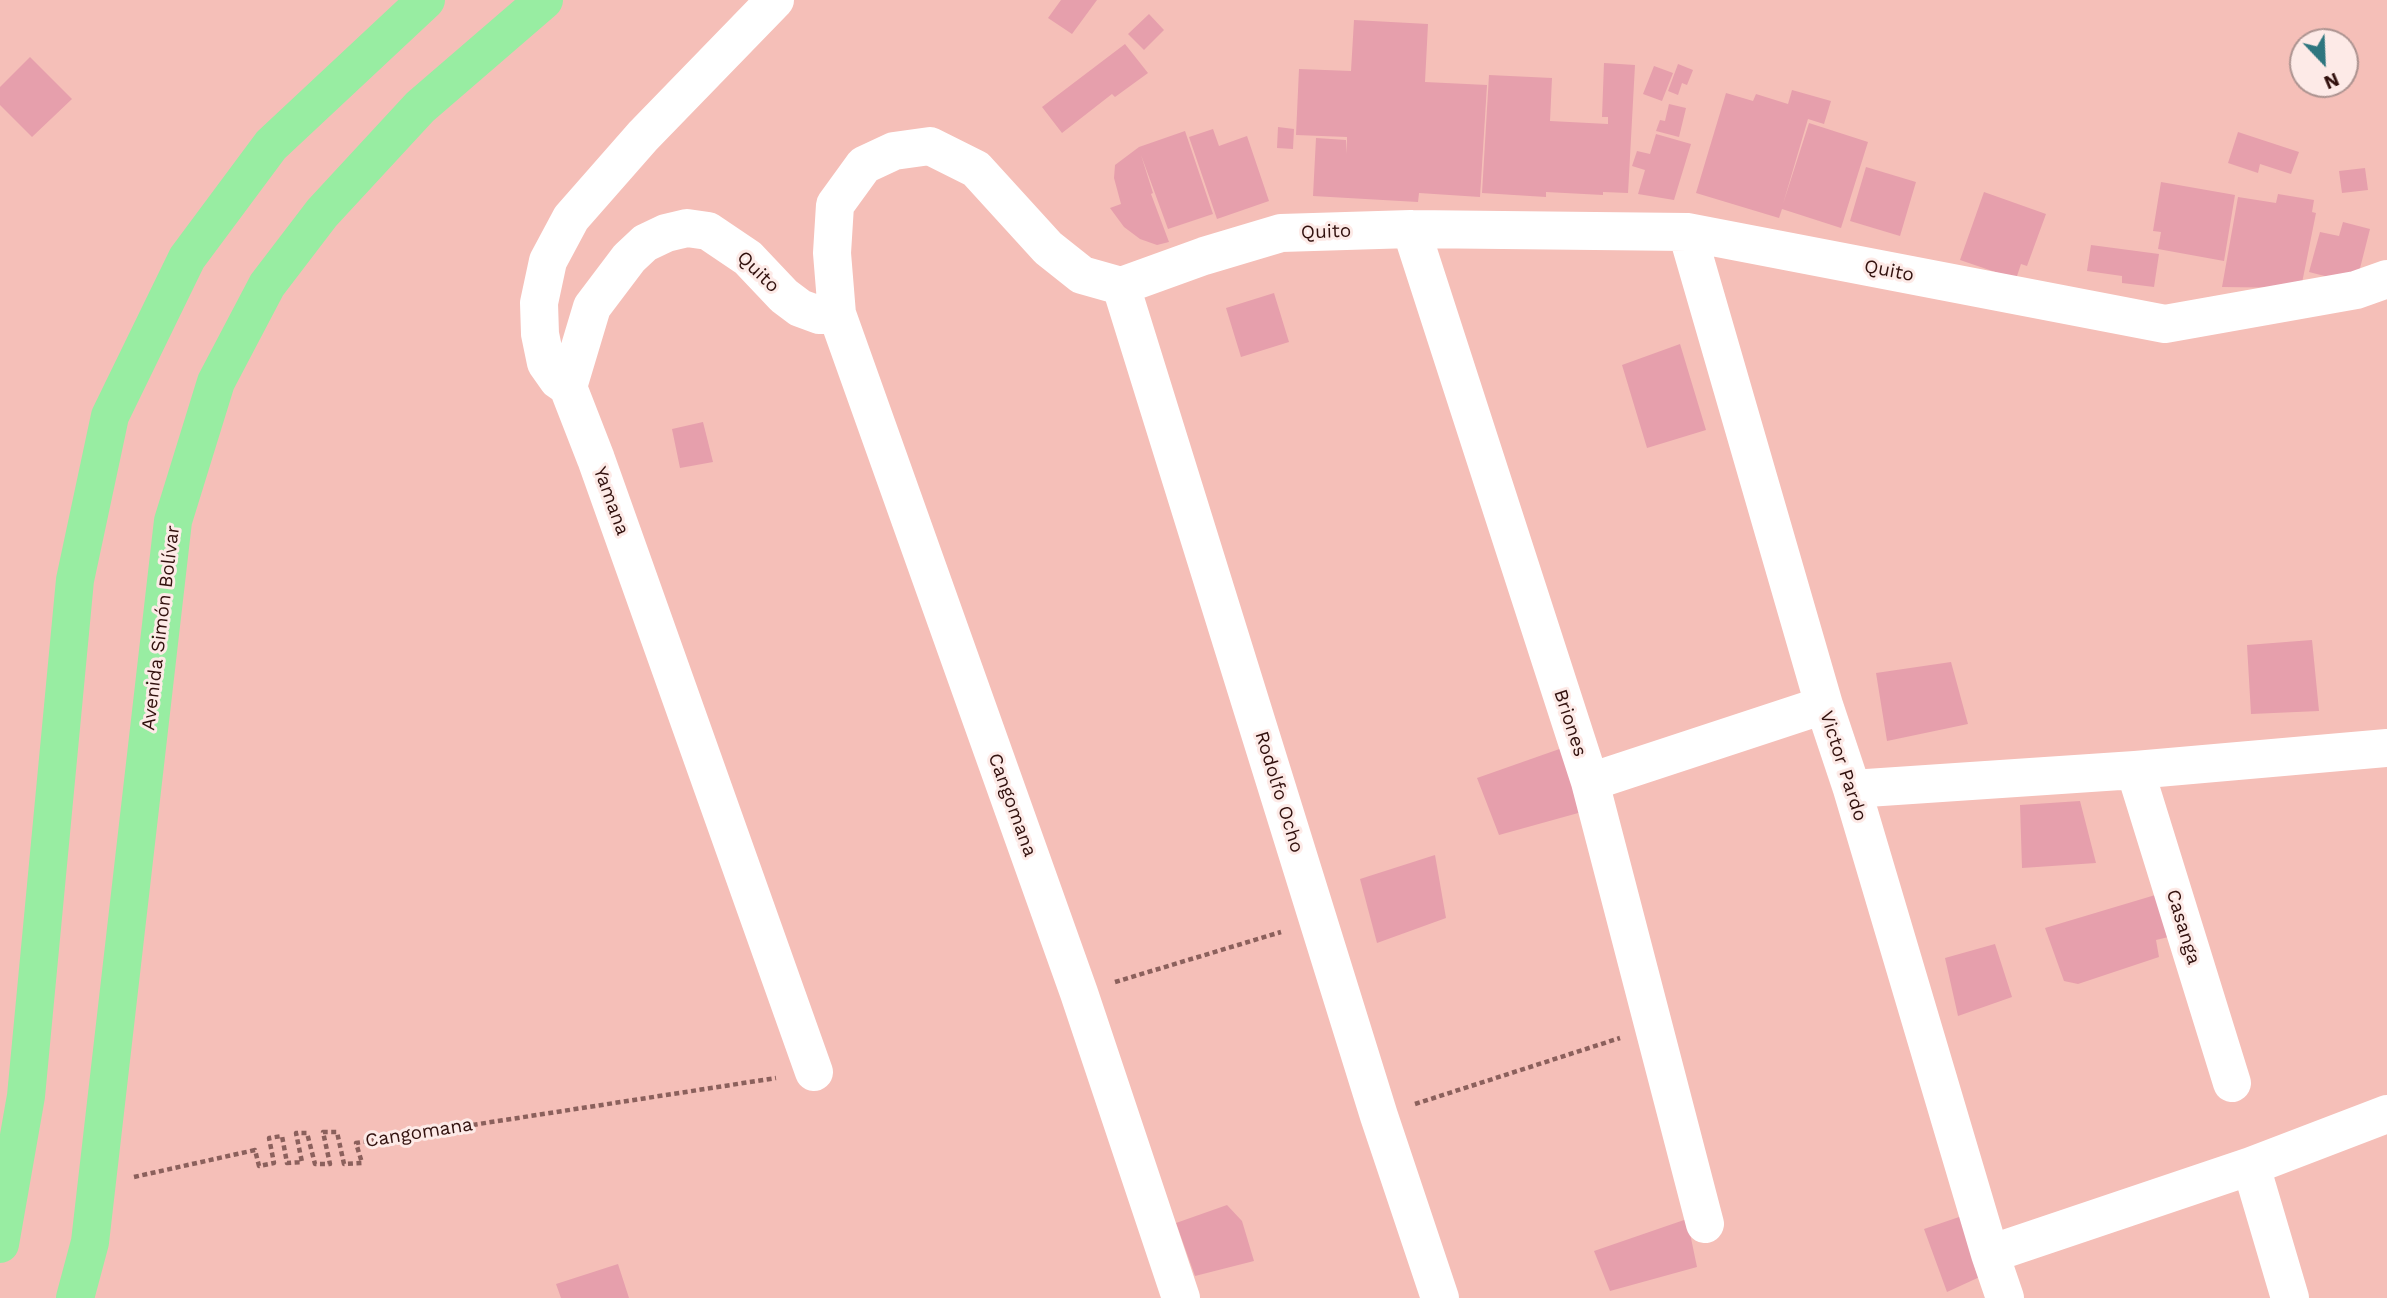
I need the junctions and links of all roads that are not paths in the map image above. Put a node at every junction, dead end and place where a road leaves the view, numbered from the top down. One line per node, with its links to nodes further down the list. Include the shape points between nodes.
1 (426, 0): 20 (highway, via 271,145 187,257 110,416 75,580 26,1097)
2 (544, 0): 22 (highway, Avenida Simón Bolívar, via 420,107 322,213 267,285 216,382 173,521 90,1242)
3 (775, 0): 9 (street, Yamana, via 643,136 565,228 548,261 539,303 546,363)
4 (1411, 229): 5 (street, Quito); 7 (street, Quito, via 1281,233); 13 (street, Briones)
5 (1687, 232): 6 (street, Quito, via 2165,324 2356,290); 10 (street, Victor Pardo)
6 (2387, 279)
7 (1121, 286): 8 (street, via 1082,275 1048,248 976,169 930,146 894,150 864,165 835,205 832,253); 24 (street, Rodolfo Ocho)
8 (837, 314): 9 (street, Quito, via 819,315 800,307 783,296 748,258 708,231 687,228 666,233 629,258 593,307); 23 (street, Cangomana, via 1079,993)
9 (568, 387): 15 (street, Yamana)
10 (1824, 705): 13 (street); 14 (street, Victor Pardo)
11 (2387, 748): 12 (street)
12 (2135, 770): 14 (street); 16 (street, Casanga)
13 (1590, 782): 19 (street, Briones)
14 (1852, 789): 21 (street, Victor Pardo)
15 (814, 1072)
16 (2232, 1083)
17 (2387, 1114): 18 (street)
18 (2251, 1166): 21 (street); 26 (street)
19 (1705, 1224)
20 (0, 1244)
21 (1990, 1254): 25 (street, Victor Pardo)
22 (75, 1298)
23 (1181, 1298)
24 (1440, 1298)
25 (2005, 1298)
26 (2290, 1298)

